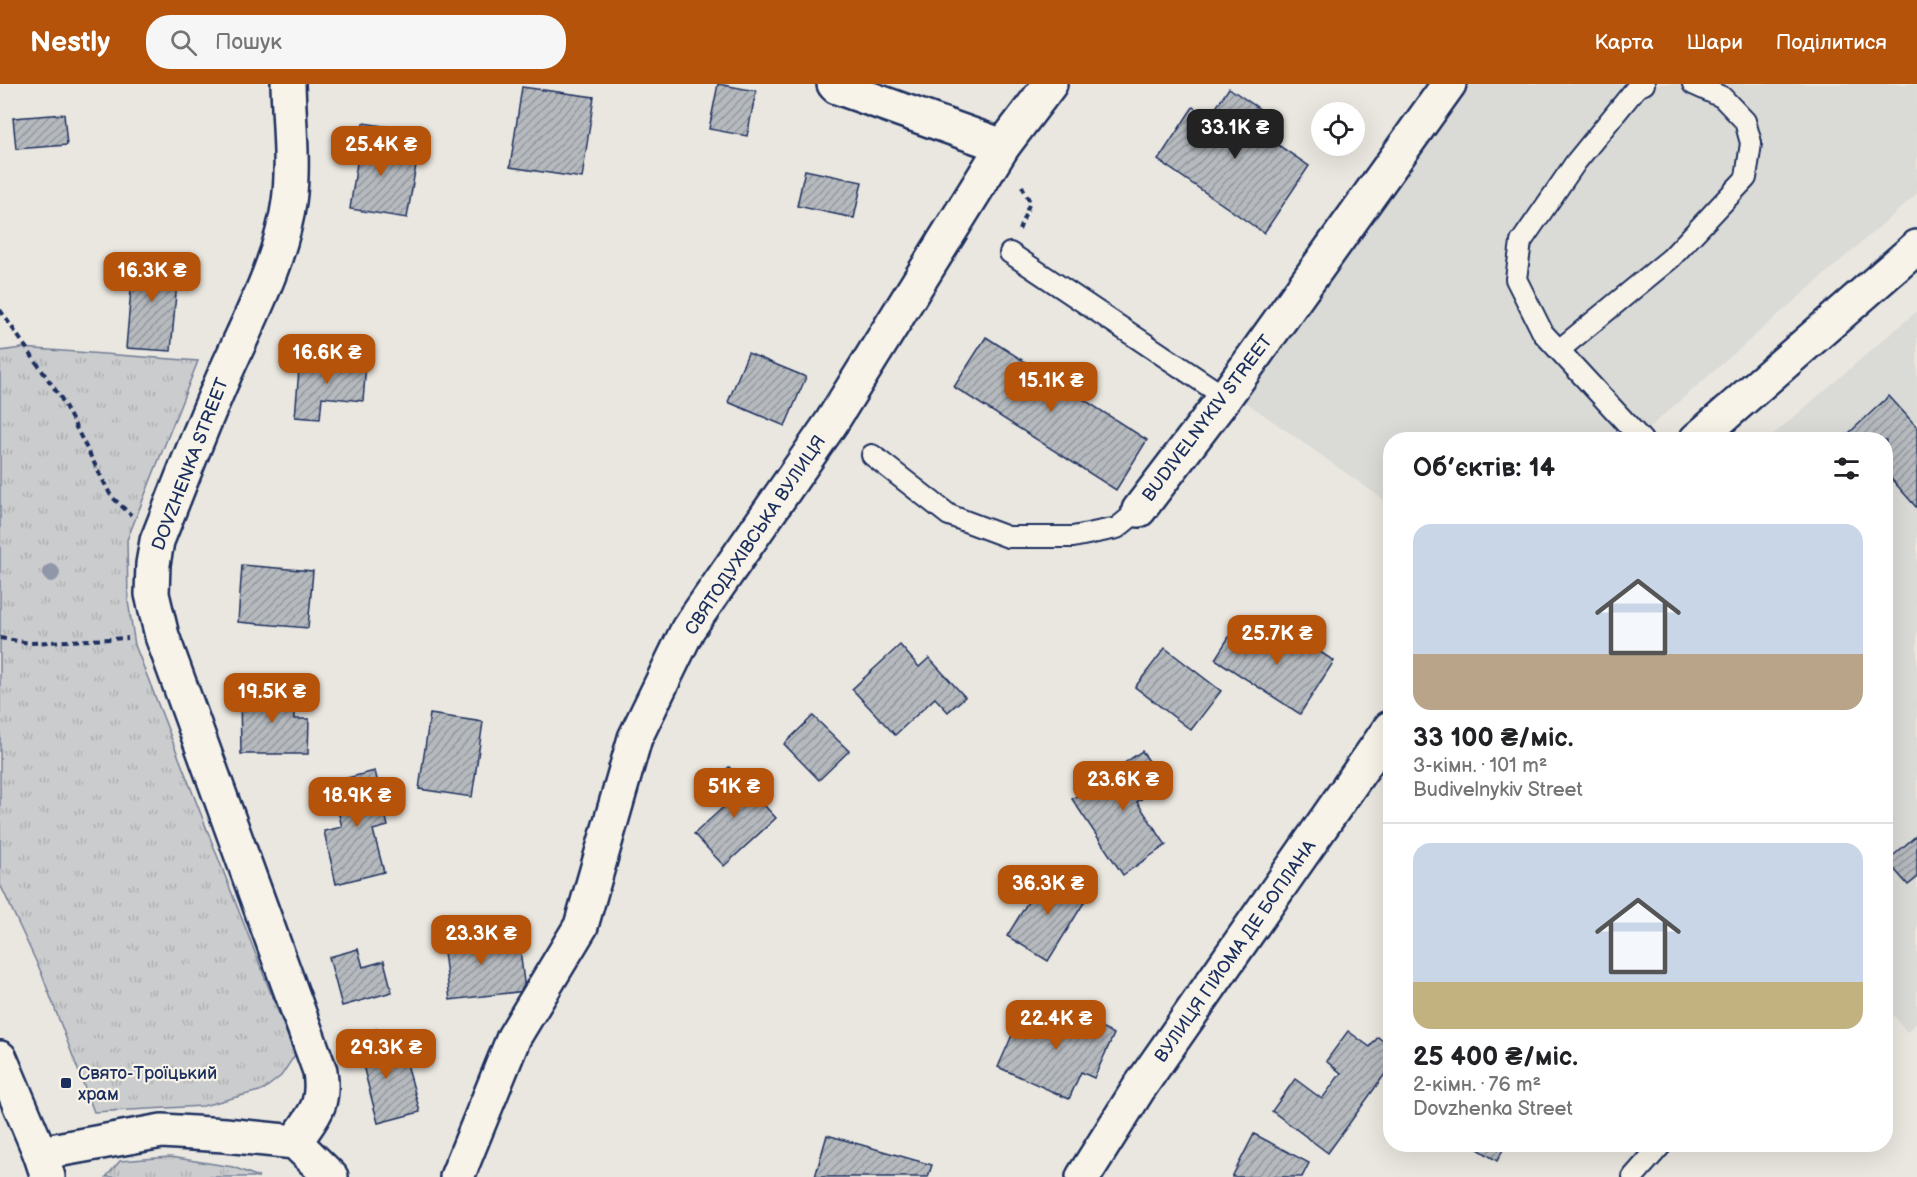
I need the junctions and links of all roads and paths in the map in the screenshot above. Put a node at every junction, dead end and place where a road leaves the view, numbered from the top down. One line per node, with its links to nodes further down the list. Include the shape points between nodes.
1 (288, 84): 17 (street, DOVZHENKA STREET, via 289,202 282,236)
2 (834, 84): 7 (street)
3 (1050, 84): 7 (street, СВЯТОДУХІВСЬКА ВУЛИЦЯ)
4 (1449, 84): 12 (street, BUDIVELNYKIV STREET)
5 (1644, 84): 11 (lane, via 1637,87 1576,162 1521,242 1516,279 1543,333)
6 (1693, 84): 11 (lane, via 1722,97 1745,121 1751,143 1746,178 1671,258)
7 (1003, 146): 9 (path, via 1030,202); 26 (street, СВЯТОДУХІВСЬКА ВУЛИЦЯ, via 831,423 688,629 635,738 581,926 514,1037)
8 (1917, 247): 14 (street)
9 (1010, 253): 12 (lane)
10 (0, 310): 17 (path, via 61,398 111,496)
11 (1559, 350): 13 (lane)
12 (1225, 397): 16 (street, BUDIVELNYKIV STREET)
13 (1635, 432)
14 (1705, 432)
15 (872, 455): 16 (lane, BUDIVELNYKIV STREET, via 949,515 1008,537 1073,537 1117,528)
16 (1139, 510)
17 (157, 541): 18 (street, DOVZHENKA STREET, via 152,594)
18 (162, 636): 19 (path, via 30,643); 22 (street, DOVZHENKA STREET, via 320,1071 320,1104)
19 (0, 638)
20 (1383, 738): 27 (street, ВУЛИЦЯ ГІЙОМА ДЕ БОПЛАНА, via 1140,1088)
21 (0, 1058): 24 (street)
22 (295, 1142): 24 (street, via 162,1131); 25 (street)
23 (1655, 1152): 28 (lane)
24 (44, 1165)
25 (331, 1177)
26 (457, 1177)
27 (1083, 1177)
28 (1633, 1177)

